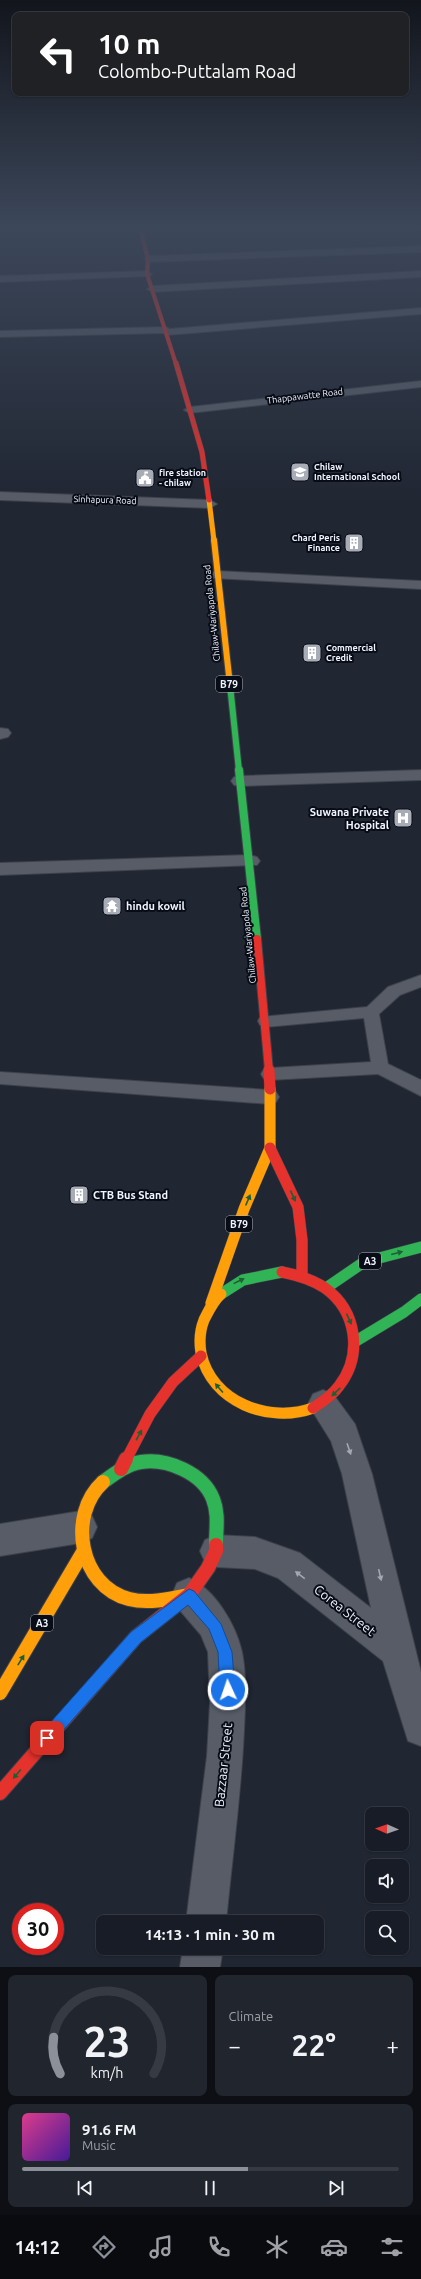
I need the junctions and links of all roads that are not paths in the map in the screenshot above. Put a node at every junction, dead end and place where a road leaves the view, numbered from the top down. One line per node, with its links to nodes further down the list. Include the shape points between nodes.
1 (162, 320): 3 (main road, Chilaw-Wariyapola Road / B79)
2 (309, 320): 3 (street)
3 (166, 331): 4 (street); 6 (main road, Chilaw-Wariyapola Road / B79)
4 (0, 334)
5 (421, 384): 6 (street, Thappawatte Road)
6 (190, 410): 8 (main road, Chilaw-Wariyapola Road / B79, via 202,452)
7 (0, 496): 8 (street, Sinhapura Road)
8 (210, 504): 9 (main road, Chilaw-Wariyapola Road / B79)
9 (217, 574): 10 (street); 12 (main road, Chilaw-Wariyapola Road / B79)
10 (421, 585)
11 (421, 775): 12 (street)
12 (240, 781): 13 (main road, Chilaw-Wariyapola Road / B79)
13 (250, 861): 14 (street); 17 (main road, Chilaw-Wariyapola Road / B79)
14 (0, 869)
15 (421, 981): 16 (lane, via 394,991)
16 (371, 1012): 17 (lane); 18 (lane)
17 (266, 1021): 19 (main road, Chilaw-Wariyapola Road / B79)
18 (380, 1068): 19 (lane); 21 (lane, via 410,1081)
19 (270, 1074): 22 (main road, Chilaw-Wariyapola Road / B79)
20 (0, 1078): 22 (lane)
21 (421, 1089)
22 (270, 1097): 23 (main road, Chilaw-Wariyapola Road / B79)
23 (270, 1148): 25 (main road, B79, one-way to 25, via 298,1208 302,1240); 28 (main road, B79, one-way to 23, via 244,1209)
24 (421, 1246): 26 (main road, A3, one-way to 24, via 364,1262)
25 (302, 1276): 26 (main road); 28 (main road, one-way to 25, via 225,1289 242,1279 261,1273 282,1272)
26 (326, 1288): 29 (main road, one-way to 29, via 340,1303 351,1321)
27 (421, 1299): 29 (main road)
28 (211, 1302): 30 (main road, via 202,1319 199,1337)
29 (356, 1341): 31 (main road, one-way to 31, via 355,1359 349,1376)
30 (201, 1356): 31 (main road, one-way to 30, via 299,1413 273,1414 248,1409 226,1396 210,1377); 32 (main road, one-way to 30, via 150,1414 173,1382)
31 (322, 1404): 37 (street, one-way to 37, via 344,1434 357,1474)
32 (121, 1469): 34 (main road, via 101,1484 87,1504); 35 (main road, via 142,1462 166,1463 187,1471 205,1486 216,1507)
33 (0, 1540): 34 (street)
34 (82, 1540): 36 (main road, via 96,1578 120,1596 149,1602); 38 (main road, A3, one-way to 34)
35 (216, 1551): 36 (main road, via 208,1568); 37 (street, Corea Street, one-way to 35, via 288,1566 255,1553)
36 (189, 1595): 40 (main road, one-way to 40, via 136,1637); 41 (street, Bazzaar Street, via 214,1624 225,1652 228,1703 225,1756)
37 (398, 1650): 39 (street)
38 (0, 1693)
39 (421, 1728)
40 (0, 1793)
41 (207, 1915)
42 (202, 1955): 43 (street)
43 (200, 1967)

